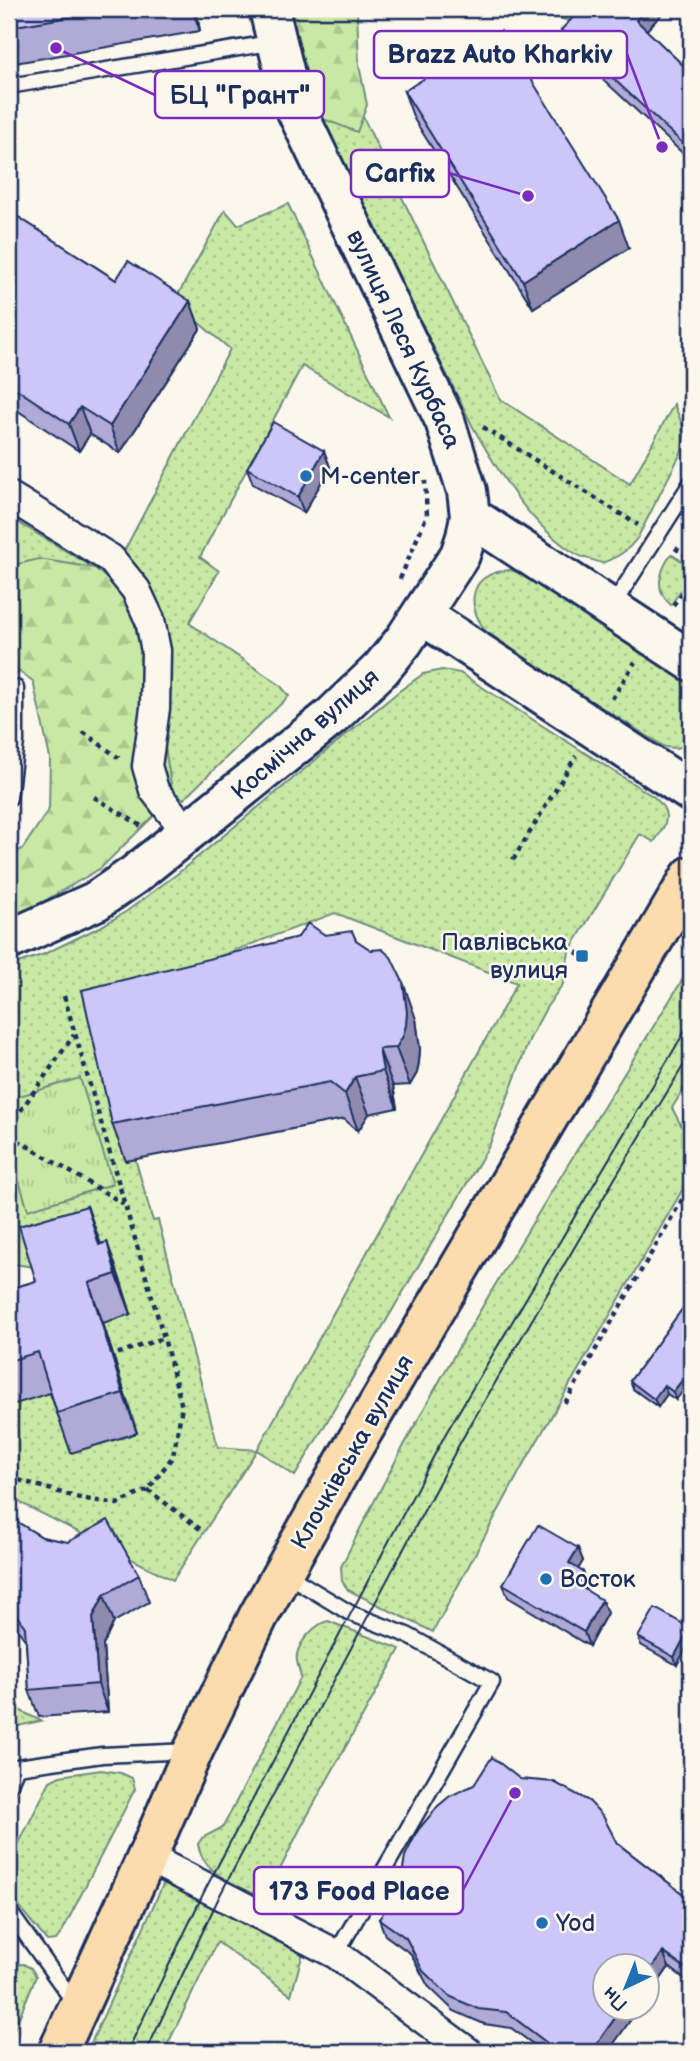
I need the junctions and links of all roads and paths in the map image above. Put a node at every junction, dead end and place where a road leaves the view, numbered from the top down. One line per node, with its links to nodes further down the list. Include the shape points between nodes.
1 (273, 25): 2 (lane); 7 (street, вулиця Леся Курбаса, via 291,99 445,421)
2 (9, 86)
3 (478, 422): 8 (path)
4 (425, 470): 10 (path, via 427,515)
5 (691, 483): 8 (lane)
6 (9, 496): 22 (street, via 111,559 136,590 150,620 156,650 147,766)
7 (470, 516): 12 (street); 13 (street, вулиця Леся Курбаса, via 460,555)
8 (656, 536): 12 (lane)
9 (691, 582): 11 (path)
10 (398, 583)
11 (673, 605)
12 (611, 608): 15 (street)
13 (422, 615): 19 (street); 22 (street, Космічна вулиця, via 381,669 331,717)
14 (637, 659): 17 (path)
15 (691, 661)
16 (16, 688): 21 (lane)
17 (606, 709)
18 (580, 749): 23 (path)
19 (691, 792)
20 (94, 797): 22 (path)
21 (9, 798)
22 (170, 833): 25 (street, Космічна вулиця, via 96,901)
23 (513, 860)
24 (691, 876): 40 (main road, Клочківська вулиця, via 348,1456)
25 (9, 940)
26 (576, 952): 27 (path)
27 (582, 956)
28 (64, 996): 29 (path)
29 (75, 1035): 30 (path); 33 (path)
30 (9, 1128)
31 (9, 1135): 33 (path)
32 (691, 1184): 36 (path)
33 (124, 1204): 34 (path)
34 (164, 1338): 35 (path); 38 (path, via 183,1408 173,1456)
35 (113, 1355)
36 (565, 1403)
37 (9, 1477): 38 (path, via 117,1504)
38 (148, 1490): 39 (path)
39 (204, 1532)
40 (284, 1573): 41 (main road, Клочківська вулиця); 46 (lane, via 350,1613 407,1635 492,1682)
41 (193, 1751): 42 (lane, via 102,1755 18,1767); 43 (main road, Клочківська вулиця)
42 (9, 1786)
43 (147, 1857): 46 (street); 47 (main road, Клочківська вулиця)
44 (9, 1911): 45 (lane)
45 (14, 1929): 47 (lane)
46 (336, 1954): 49 (street)
47 (77, 2006): 48 (main road, Клочківська вулиця)
48 (58, 2052)
49 (468, 2052)

